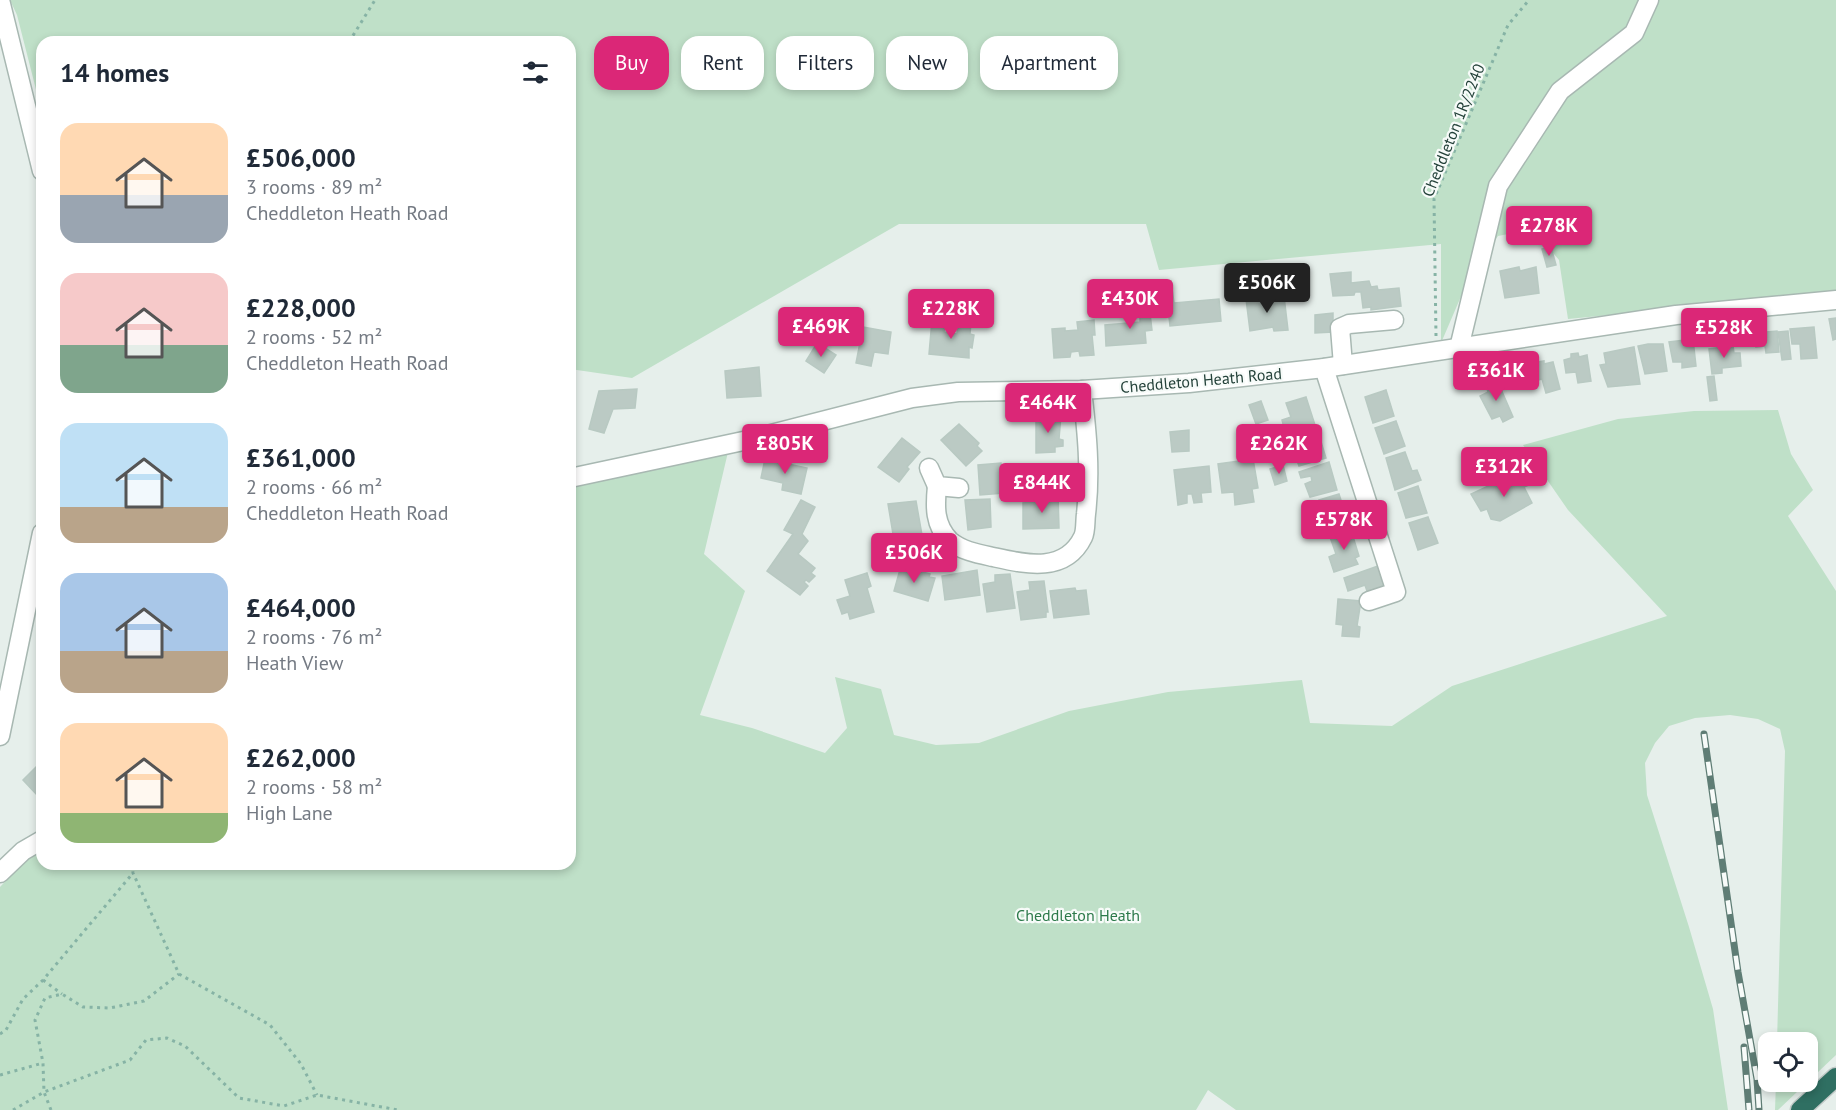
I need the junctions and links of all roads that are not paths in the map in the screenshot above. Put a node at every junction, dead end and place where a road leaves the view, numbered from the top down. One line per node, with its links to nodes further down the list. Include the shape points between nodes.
1 (0, 0): 3 (street)
2 (1649, 0): 6 (street, via 1634,33 1560,91 1498,186)
3 (36, 147)
4 (1836, 300): 6 (street, Cheddleton Heath Road, via 1676,315)
5 (1394, 320): 7 (street, via 1340,328)
6 (1459, 348): 7 (street, Cheddleton Heath Road)
7 (1343, 365): 8 (street, Cheddleton Heath Road)
8 (1324, 368): 9 (street, Cheddleton Heath Road); 15 (street, via 1396,592)
9 (1082, 390): 11 (street, Cheddleton Heath Road, via 958,392 912,398 748,440); 12 (street, via 1089,446 1084,535 1075,549 1059,560 1029,565 968,551 951,542 934,511)
10 (928, 468): 12 (street)
11 (576, 477)
12 (937, 486): 13 (street)
13 (959, 488)
14 (36, 562): 16 (street)
15 (1369, 602)
16 (0, 736)
17 (36, 843): 18 (street)
18 (0, 873)
19 (1836, 1077): 20 (highway)
20 (1800, 1110)

